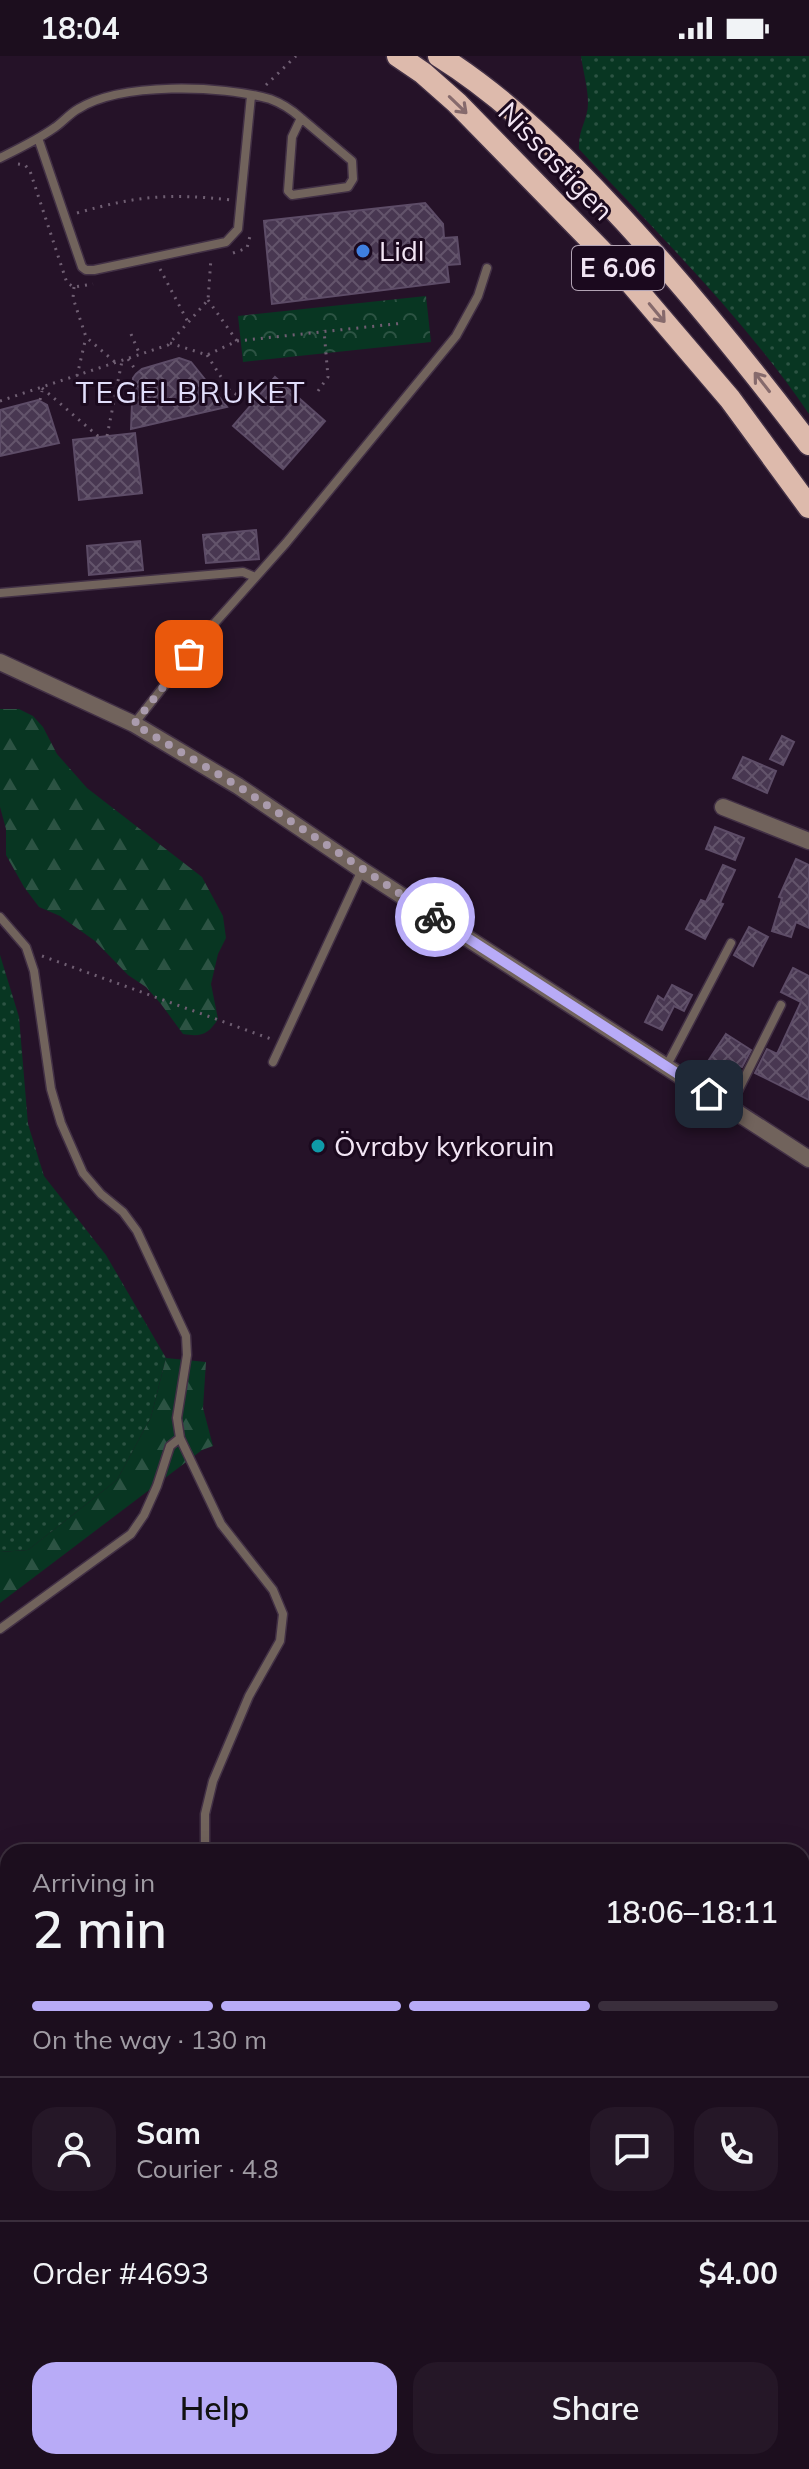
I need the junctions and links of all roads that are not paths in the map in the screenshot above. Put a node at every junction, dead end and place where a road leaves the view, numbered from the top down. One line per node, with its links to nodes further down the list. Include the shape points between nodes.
1 (398, 56): 9 (highway, Nissastigen / E 6.06, one-way to 9, via 457,103 619,269 730,399)
2 (439, 56): 8 (highway, Nissastigen / E 6.06, one-way to 2, via 644,241 534,130)
3 (251, 96): 4 (lane, via 273,100); 5 (lane, via 165,88 130,91 79,108); 5 (lane, via 238,229 226,242 94,270 82,267)
4 (301, 118): 4 (lane, via 352,161 348,187 292,195 288,191 292,137)
5 (38, 138): 6 (lane)
6 (0, 158)
7 (487, 268): 10 (lane, via 456,336)
8 (809, 444)
9 (809, 507)
10 (255, 577): 11 (lane, via 243,572); 13 (lane)
11 (0, 593)
12 (0, 662): 13 (street)
13 (134, 724): 16 (street)
14 (723, 807): 15 (street)
15 (809, 841)
16 (362, 870): 20 (lane); 21 (street)
17 (0, 917): 24 (lane, via 27,950 34,971 51,1089 83,1173 137,1231 186,1336 177,1418)
18 (731, 943): 21 (lane)
19 (781, 1005): 22 (lane)
20 (273, 1062)
21 (666, 1067): 22 (street)
22 (730, 1107): 23 (street)
23 (809, 1159)
24 (180, 1438): 25 (lane, via 170,1446 157,1486 131,1534); 26 (lane, via 221,1524 273,1590 283,1614 280,1641 249,1696 213,1781)
25 (0, 1629)
26 (205, 1844)

